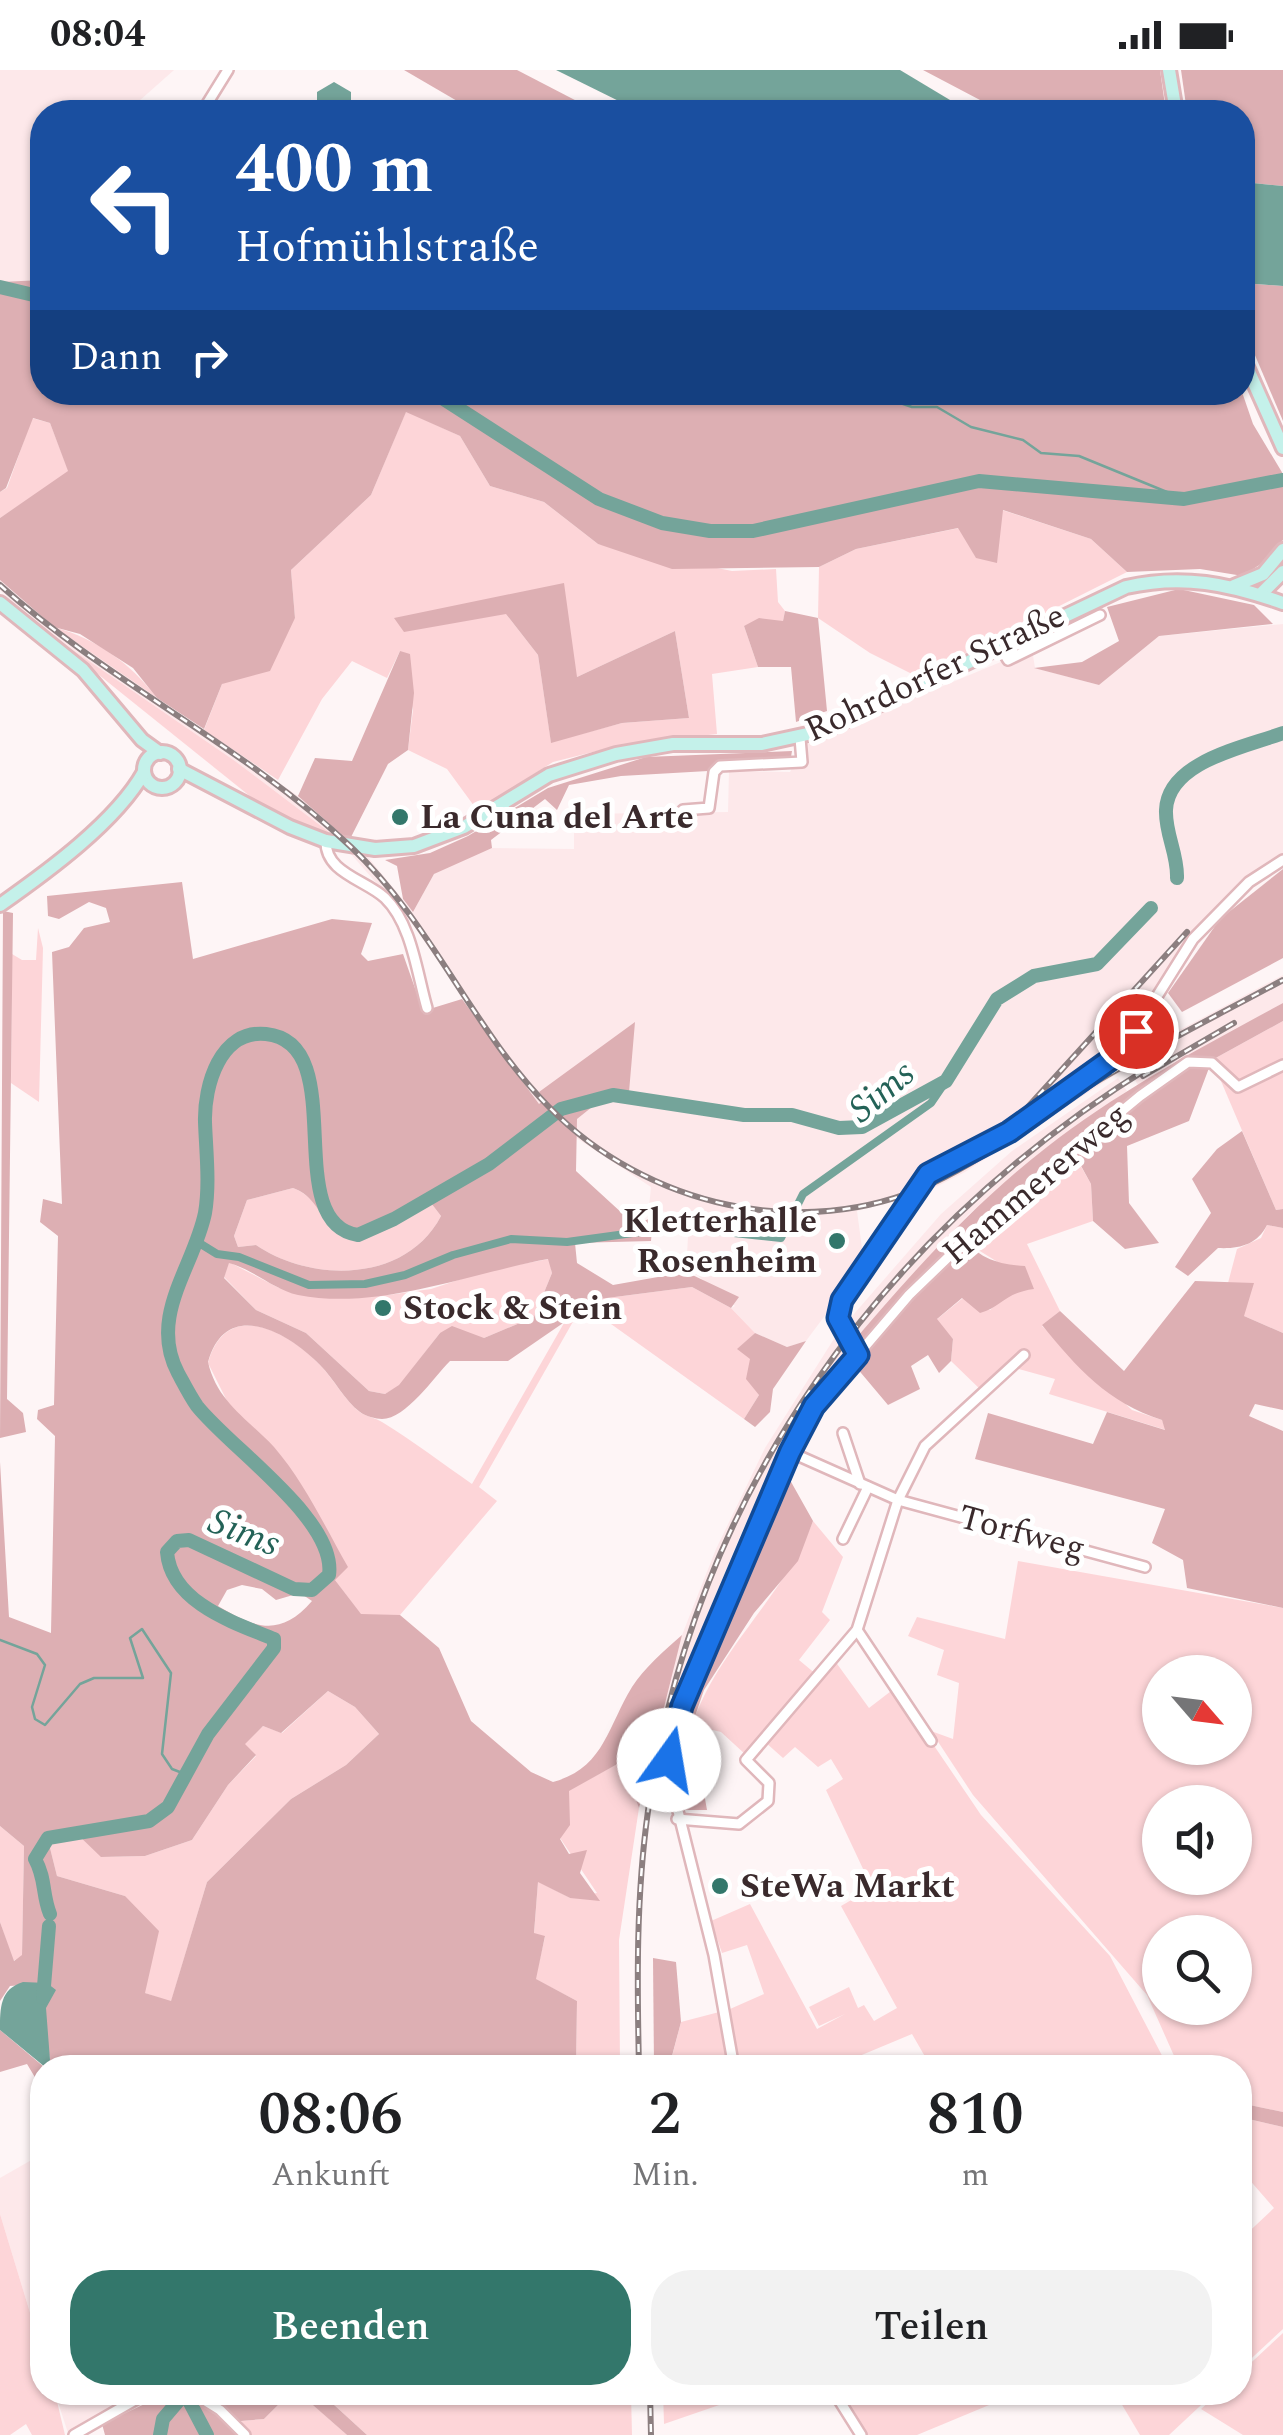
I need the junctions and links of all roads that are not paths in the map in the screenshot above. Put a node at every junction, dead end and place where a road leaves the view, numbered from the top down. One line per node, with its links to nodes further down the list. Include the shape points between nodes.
1 (228, 70): 3 (street)
2 (1169, 70): 4 (main road)
3 (209, 100)
4 (1174, 100)
5 (1255, 385): 6 (main road)
6 (1283, 448)
7 (1283, 550): 9 (main road)
8 (1283, 572): 11 (main road)
9 (1263, 574): 10 (main road); 11 (main road)
10 (1234, 586): 11 (main road, Rohrdorfer Straße); 15 (main road, Rohrdorfer Straße, via 1184,579 1126,587)
11 (1258, 594): 13 (main road, Rohrdorfer Straße)
12 (0, 603): 17 (main road, via 83,670 142,740)
13 (1283, 603)
14 (1100, 615): 15 (street, via 1008,660)
15 (1000, 647): 16 (main road, Rohrdorfer Straße)
16 (800, 738): 21 (street, via 802,762 720,766 710,808); 22 (main road, Rohrdorfer Straße, via 636,749 549,776 433,840 375,849)
17 (150, 762): 18 (main road, Rohrdorfer Straße, via 173,757); 19 (main road); 20 (main road)
18 (177, 775): 19 (main road); 22 (main road, Rohrdorfer Straße)
19 (154, 786): 20 (main road)
20 (134, 790): 24 (main road)
21 (683, 810)
22 (326, 841): 25 (street, via 335,865 397,911)
23 (1283, 860): 27 (street, via 1249,882 1193,939 1124,1049 1009,1132 924,1179 839,1306)
24 (0, 906)
25 (428, 1008)
26 (1283, 1065): 27 (street, Hammererweg, via 1238,1088 1212,1063 1188,1062 966,1240)
27 (858, 1355): 30 (street, via 814,1406)
28 (1024, 1355): 32 (street, via 925,1446)
29 (843, 1433): 31 (street)
30 (790, 1452): 31 (street, Torfweg); 37 (street, via 682,1706 668,1771)
31 (864, 1486): 32 (street, Torfweg); 33 (street)
32 (898, 1500): 34 (street, Torfweg); 35 (street)
33 (843, 1539)
34 (1145, 1567)
35 (857, 1630): 36 (street); 37 (street, via 746,1760 769,1783 764,1806 734,1825)
36 (931, 1740)
37 (678, 1819): 38 (street)
38 (732, 2055)
39 (126, 2405): 42 (street)
40 (212, 2405): 43 (street)
41 (842, 2405): 44 (street)
42 (74, 2435)
43 (245, 2435)
44 (861, 2435)

